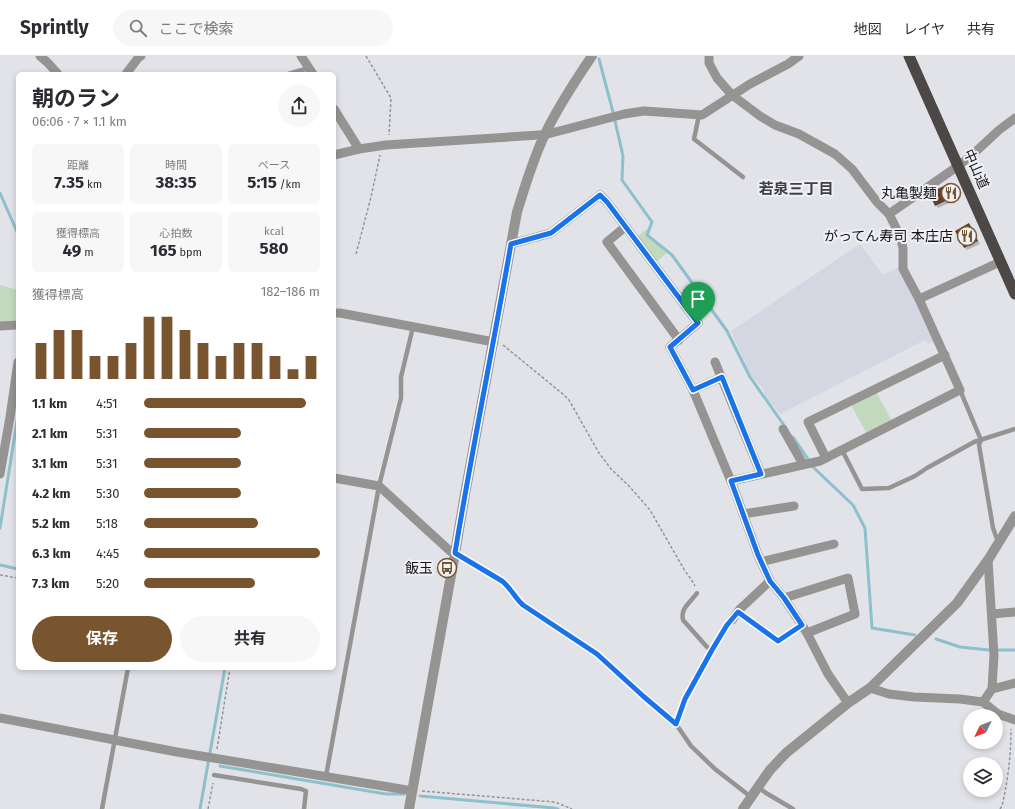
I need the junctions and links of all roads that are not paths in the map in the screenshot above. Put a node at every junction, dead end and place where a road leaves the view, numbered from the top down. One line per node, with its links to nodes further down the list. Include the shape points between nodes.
1 (40, 56): 9 (street)
2 (141, 56): 10 (street)
3 (301, 56): 8 (street)
4 (592, 56): 15 (street)
5 (709, 56): 11 (street, via 709,63 717,78)
6 (799, 56): 11 (street)
7 (909, 56): 18 (highway, 中山道)
8 (311, 71)
9 (56, 72)
10 (128, 72)
11 (732, 95): 13 (street); 20 (street, via 775,125 799,134 835,154 852,169)
12 (336, 111): 16 (street)
13 (699, 115): 15 (street, via 644,111); 19 (lane, via 694,139)
14 (1015, 118): 18 (street)
15 (544, 135): 16 (street, via 384,145); 22 (street, via 517,212)
16 (359, 149): 17 (street)
17 (336, 155)
18 (958, 166): 20 (street); 23 (highway, 中山道)
19 (743, 177)
20 (889, 214): 25 (street, via 903,248 903,270)
21 (625, 227): 22 (street, via 600,195 551,233); 30 (street, via 607,242); 30 (street, via 698,323)
22 (511, 244): 31 (street)
23 (1000, 262): 24 (highway, 中山道); 25 (street)
24 (1015, 294)
25 (919, 299): 32 (street)
26 (336, 313): 29 (street)
27 (16, 324): 28 (street)
28 (0, 326)
29 (413, 327): 31 (street); 48 (lane, via 401,377 401,398)
30 (679, 340): 36 (street, via 670,347)
31 (494, 342): 54 (street)
32 (945, 355): 37 (street); 42 (street, via 808,422)
33 (715, 362): 35 (street)
34 (16, 376): 44 (street)
35 (722, 377): 36 (street); 45 (street)
36 (693, 390): 47 (street)
37 (960, 390): 40 (lane); 41 (street)
38 (1015, 429): 40 (lane)
39 (783, 430): 43 (street)
40 (981, 440): 41 (lane, via 889,488 862,489); 53 (lane, via 993,528)
41 (842, 450): 42 (street)
42 (826, 458): 43 (street)
43 (809, 463): 45 (street)
44 (0, 474)
45 (761, 474): 47 (street)
46 (336, 478): 48 (street)
47 (731, 481): 50 (street)
48 (379, 486): 54 (street); 78 (lane)
49 (794, 506): 50 (street)
50 (743, 514): 56 (street)
51 (1015, 516): 53 (street)
52 (834, 544): 56 (street)
53 (998, 544): 55 (street)
54 (455, 553): 75 (lane, via 502,581 523,605 597,654); 80 (street)
55 (988, 560): 62 (street); 69 (street, via 957,604)
56 (761, 562): 57 (street)
57 (770, 581): 59 (street); 60 (street)
58 (697, 593): 66 (lane, via 682,612 683,620)
59 (784, 598): 64 (street); 65 (street, via 848,578 855,614)
60 (738, 612): 63 (street); 64 (lane, via 778,641)
61 (1015, 612): 62 (street)
62 (992, 614): 70 (street)
63 (732, 620): 66 (lane)
64 (802, 625): 65 (street)
65 (807, 633): 72 (street, via 828,674)
66 (712, 650): 75 (lane, via 685,699)
67 (128, 670): 76 (lane)
68 (1015, 683): 70 (street)
69 (870, 688): 71 (street, via 889,694); 72 (street)
70 (992, 689): 71 (street)
71 (983, 702): 74 (street, via 998,714)
72 (848, 703): 79 (street, via 786,753)
73 (0, 718): 76 (street)
74 (1013, 719)
75 (676, 724): 81 (lane, via 691,746)
76 (115, 740): 78 (street); 82 (lane)
77 (214, 775): 83 (lane, via 301,789 306,791)
78 (326, 776): 80 (street)
79 (758, 787): 81 (street); 86 (lane)
80 (412, 790): 84 (street)
81 (751, 797): 85 (street)
82 (102, 809)
83 (304, 809)
84 (409, 809)
85 (743, 809)
86 (793, 809)

